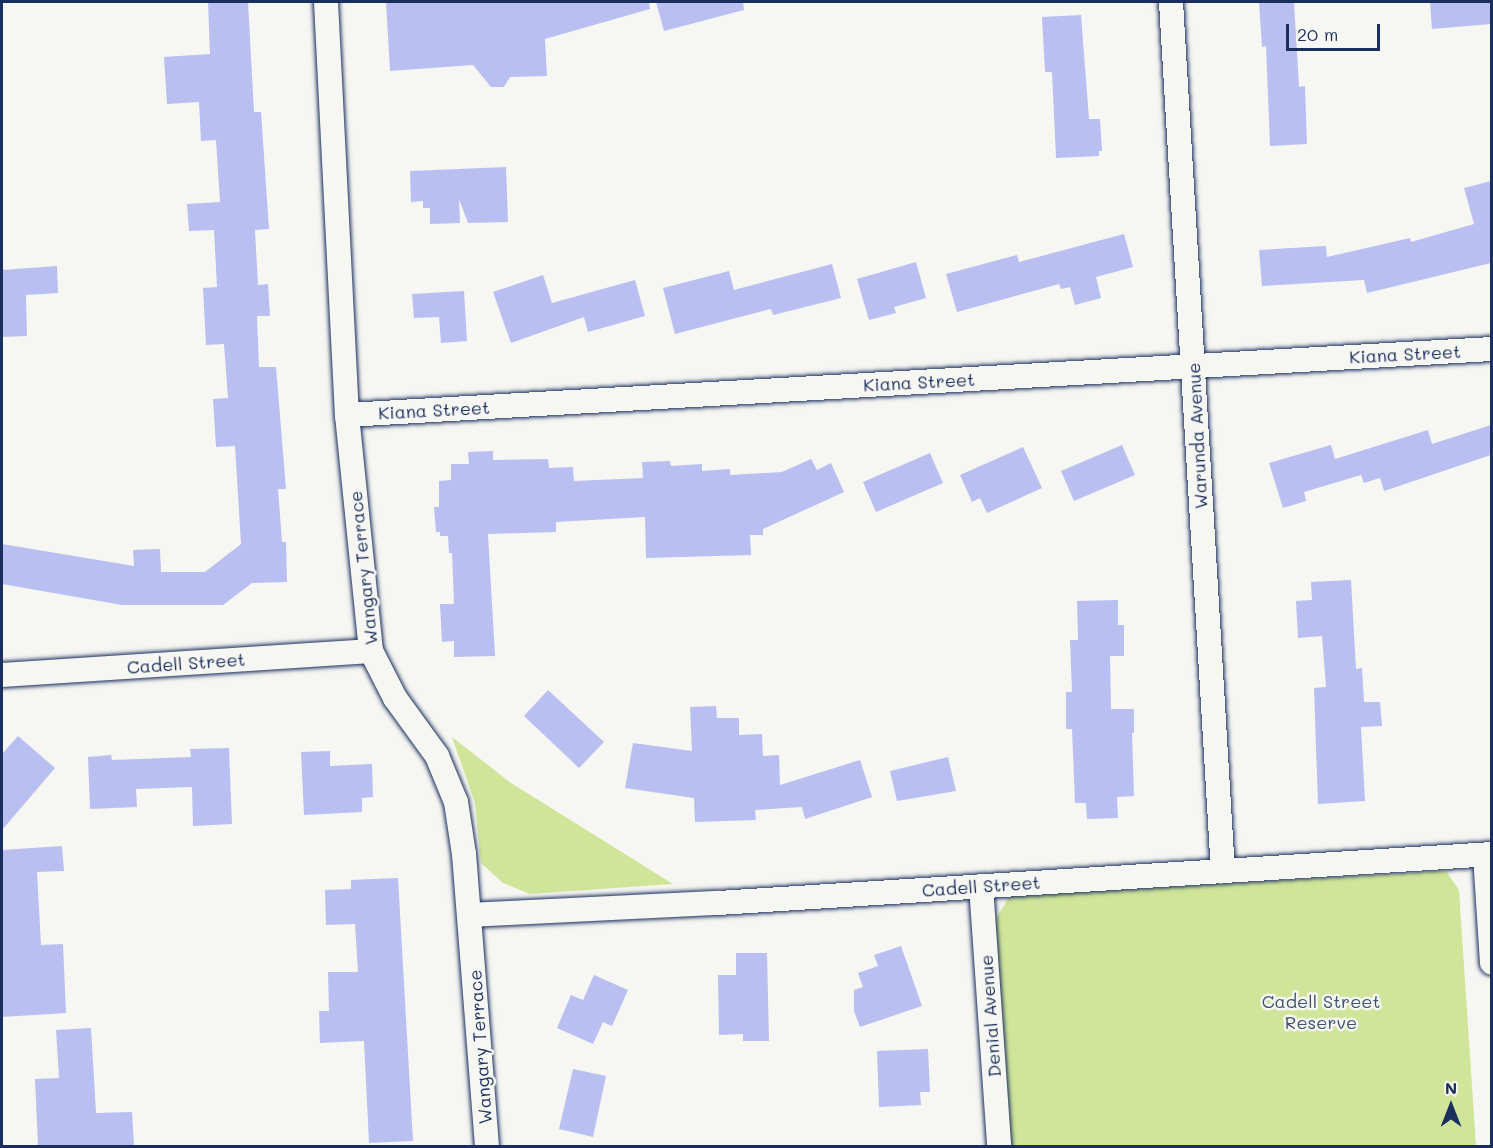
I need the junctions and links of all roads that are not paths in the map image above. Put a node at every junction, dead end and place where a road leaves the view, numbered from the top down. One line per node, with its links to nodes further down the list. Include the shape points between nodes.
1 (326, 2): 5 (street, Wangary Terrace)
2 (1171, 2): 4 (street, Warunda Avenue)
3 (1491, 349): 4 (street, Kiana Street)
4 (1193, 366): 5 (street, Kiana Street); 9 (street, Warunda Avenue)
5 (347, 415): 6 (street, Wangary Terrace)
6 (371, 651): 7 (street, Cadell Street); 11 (street, Wangary Terrace, via 395,698 437,756 456,801)
7 (2, 675)
8 (1488, 855): 9 (street, Cadell Street); 12 (street)
9 (1223, 871): 10 (street, Cadell Street)
10 (981, 886): 11 (street, Cadell Street); 14 (street, Denial Avenue)
11 (470, 915): 13 (street, Wangary Terrace)
12 (1491, 963)
13 (487, 1146)
14 (999, 1146)

